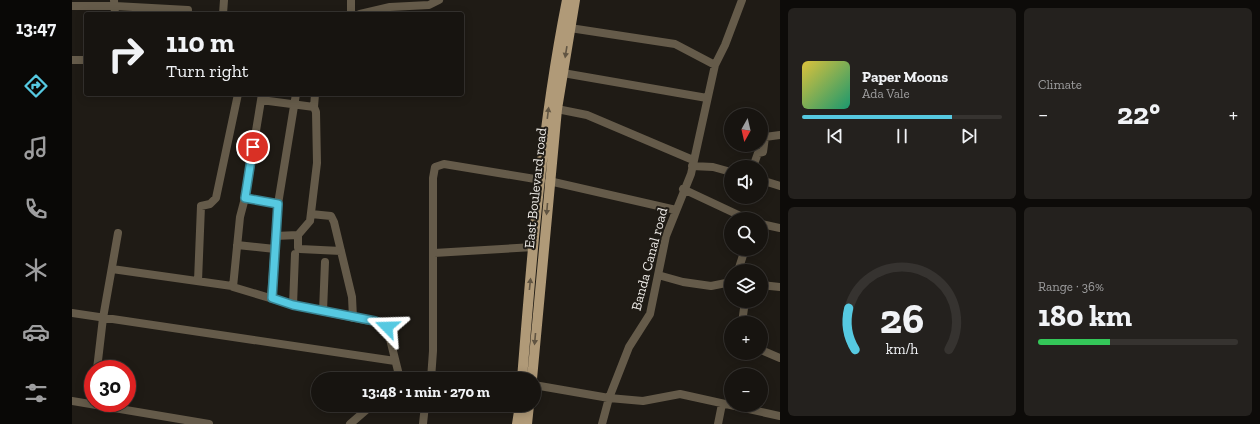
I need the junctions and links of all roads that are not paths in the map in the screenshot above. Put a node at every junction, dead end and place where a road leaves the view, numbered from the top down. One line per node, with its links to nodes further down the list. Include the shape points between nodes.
1 (224, 0): 10 (street)
2 (351, 0): 11 (street)
3 (439, 0): 12 (street, via 429,5 390,7)
4 (567, 0): 30 (main road, one-way to 4, via 556,55)
5 (575, 0): 13 (main road, East Boulevard road)
6 (742, 0): 16 (street, Banda Canal road)
7 (72, 6): 8 (street)
8 (115, 7): 9 (street)
9 (188, 10)
10 (223, 12)
11 (351, 12)
12 (369, 12)
13 (570, 28): 16 (street, via 675,44); 17 (main road, East Boulevard road, one-way to 17)
14 (72, 60): 15 (street)
15 (84, 60)
16 (715, 65): 22 (street, Banda Canal road)
17 (563, 73): 22 (street); 25 (main road, East Boulevard road)
18 (238, 96): 53 (street, via 216,198 210,204 201,206)
19 (296, 96): 23 (street)
20 (316, 96): 24 (street)
21 (261, 97): 23 (street); 34 (street)
22 (707, 98): 28 (street, Banda Canal road)
23 (294, 105): 24 (street); 35 (street)
24 (314, 107): 38 (street, via 317,163)
25 (557, 109): 28 (street, via 587,115); 30 (main road, East Boulevard road)
26 (780, 135): 27 (street, via 765,137 763,152 758,153)
27 (756, 160)
28 (692, 163): 29 (street); 33 (street, Banda Canal road, via 691,174)
29 (724, 170)
30 (545, 180): 36 (street); 45 (main road); 48 (street, via 439,165 433,173); 71 (main road, East Boulevard road, one-way to 71)
31 (768, 182): 32 (street)
32 (780, 186)
33 (684, 189): 36 (street, Banda Canal road); 37 (street)
34 (245, 198): 35 (street); 44 (street)
35 (278, 204): 43 (street)
36 (676, 210): 52 (street, Banda Canal road, via 666,236)
37 (732, 212)
38 (311, 214): 42 (street, via 308,224); 47 (street, via 331,216)
39 (768, 225): 40 (street)
40 (780, 228)
41 (118, 233): 51 (street)
42 (298, 235): 43 (street); 47 (street, via 300,249)
43 (275, 236): 46 (street)
44 (237, 245): 46 (street); 56 (street)
45 (534, 247): 48 (street); 70 (main road, one-way to 45)
46 (275, 249): 58 (street)
47 (341, 251): 63 (street, via 352,297)
48 (434, 253): 69 (street)
49 (295, 254): 59 (street)
50 (324, 262): 60 (street)
51 (112, 269): 53 (street); 62 (street)
52 (658, 275): 54 (street, via 711,286); 73 (street, Banda Canal road, via 650,314 629,347)
53 (198, 281): 56 (street)
54 (724, 283)
55 (768, 285): 57 (street)
56 (232, 286): 58 (street)
57 (780, 287)
58 (272, 298): 59 (street)
59 (293, 305): 60 (street)
60 (323, 311): 63 (street)
61 (72, 313): 62 (street)
62 (103, 318): 66 (street); 67 (street)
63 (353, 318): 67 (street, via 384,324 387,327)
64 (768, 353): 65 (street)
65 (780, 358)
66 (98, 360)
67 (394, 361): 68 (street)
68 (398, 372)
69 (431, 372)
70 (523, 372)
71 (532, 372)
72 (541, 386): 73 (street)
73 (609, 398): 76 (street, via 647,401 677,393); 88 (street, Banda Canal road)
74 (72, 401): 75 (street)
75 (84, 401)
76 (722, 404): 82 (street); 89 (street)
77 (136, 410): 83 (street)
78 (364, 412): 84 (street)
79 (424, 412): 85 (street)
80 (520, 412): 86 (main road)
81 (523, 412): 87 (main road)
82 (780, 416)
83 (209, 424)
84 (350, 424)
85 (423, 424)
86 (517, 424)
87 (527, 424)
88 (602, 424)
89 (718, 424)

